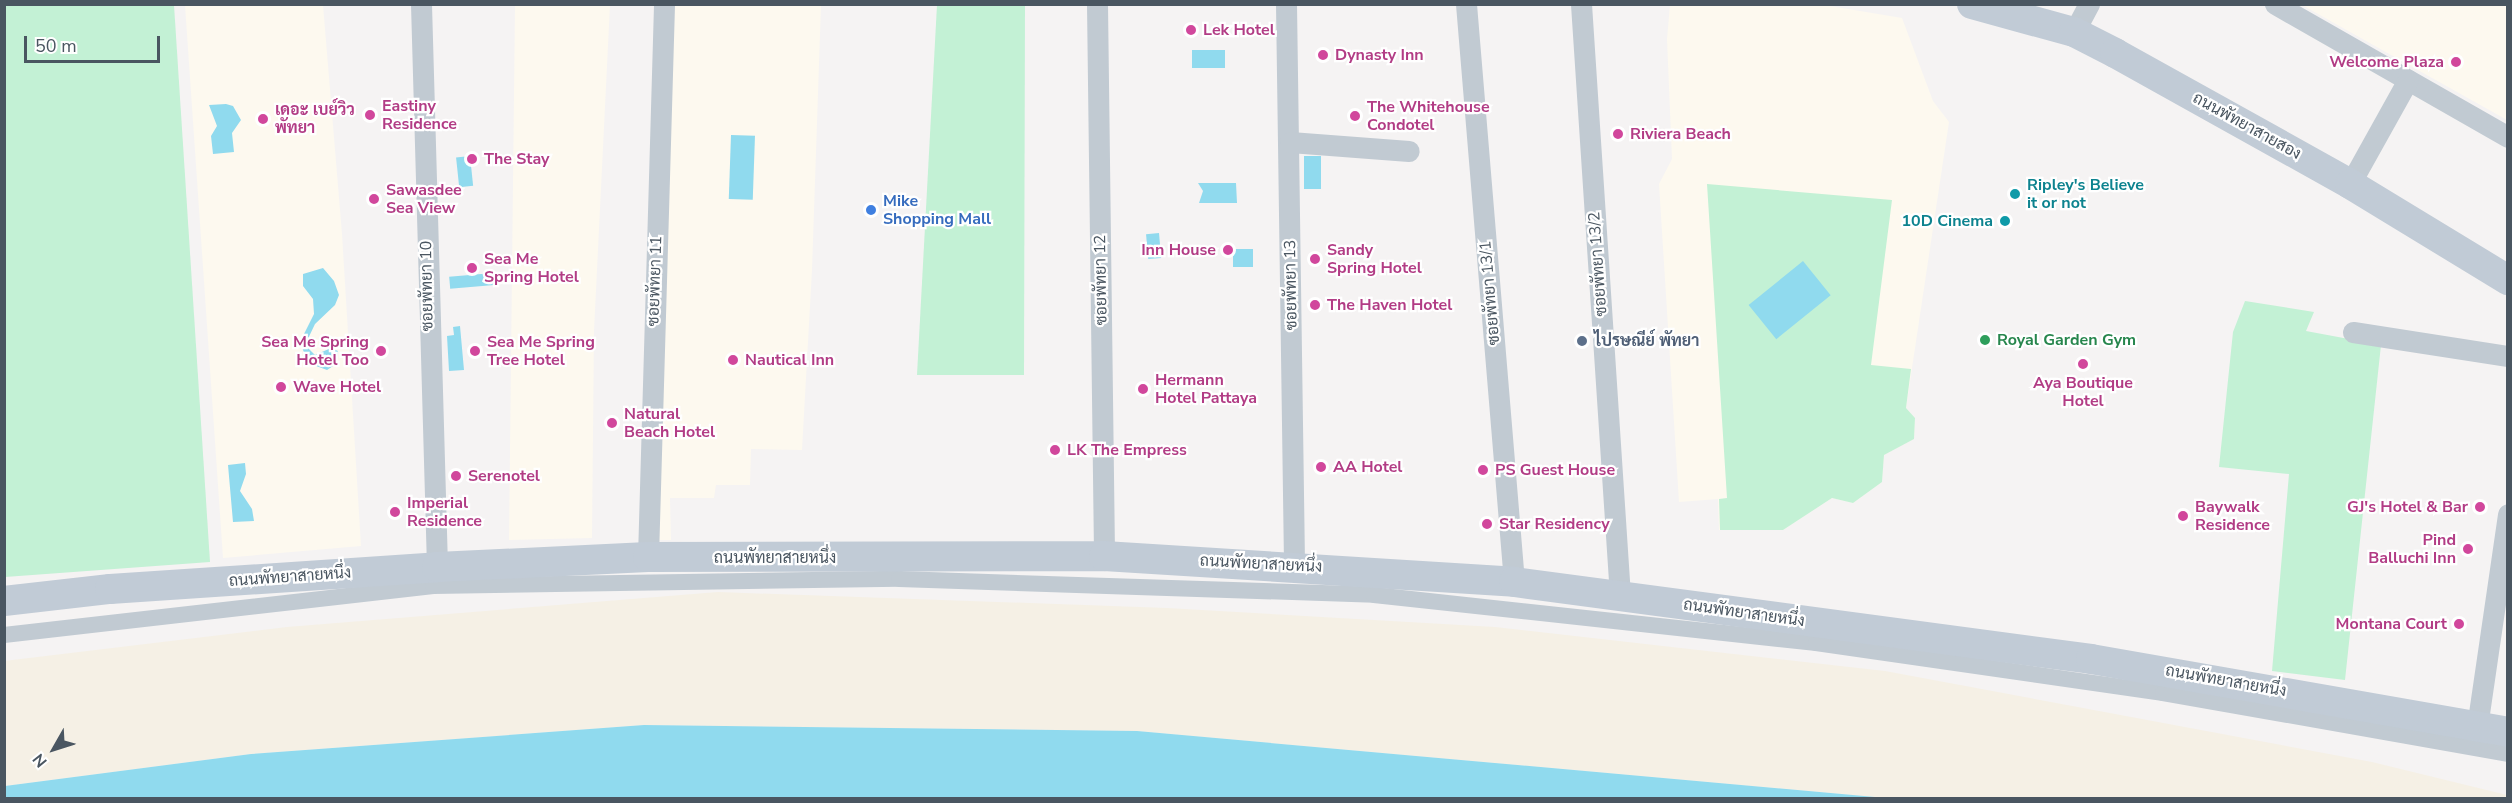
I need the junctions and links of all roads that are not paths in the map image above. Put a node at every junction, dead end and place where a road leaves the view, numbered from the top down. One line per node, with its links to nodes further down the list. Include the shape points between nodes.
1 (421, 4): 23 (street, ซอยพัทยา 10)
2 (664, 4): 21 (street, ซอยพัทยา 11)
3 (1097, 4): 20 (street, ซอยพัทยา 12)
4 (1286, 4): 13 (street, ซอยพัทยา 13)
5 (1466, 4): 25 (street, ซอยพัทยา 13/1)
6 (1581, 4): 26 (street, ซอยพัทยา 13/2)
7 (1972, 4): 10 (main road, ถนนพัทยาสายสอง)
8 (2089, 4): 10 (street)
9 (2275, 4): 11 (street)
10 (2074, 32): 15 (main road, ถนนพัทยาสายสอง)
11 (2408, 80): 12 (street); 15 (street)
12 (2508, 137)
13 (1290, 142): 14 (street); 22 (street, ซอยพัทยา 13)
14 (1409, 151)
15 (2350, 184): 16 (main road, ถนนพัทยาสายสอง)
16 (2508, 280)
17 (2353, 332): 18 (street)
18 (2508, 356)
19 (2508, 514): 24 (street)
20 (1104, 556): 21 (main road, ถนนพัทยาสายหนึ่ง); 22 (main road, ถนนพัทยาสายหนึ่ง)
21 (648, 557): 23 (main road, ถนนพัทยาสายหนึ่ง)
22 (1294, 566): 25 (main road, ถนนพัทยาสายหนึ่ง)
23 (436, 567): 27 (main road, ถนนพัทยาสายหนึ่ง, via 110,589)
24 (2504, 567): 29 (street)
25 (1514, 582): 26 (main road, ถนนพัทยาสายหนึ่ง)
26 (1620, 596): 29 (main road, ถนนพัทยาสายหนึ่ง, via 2091,659)
27 (4, 602)
28 (4, 635): 31 (street, via 433,586 899,579 1374,595 1816,643 2163,693)
29 (2477, 727): 30 (main road, ถนนพัทยาสายหนึ่ง)
30 (2508, 732)
31 (2508, 754)

